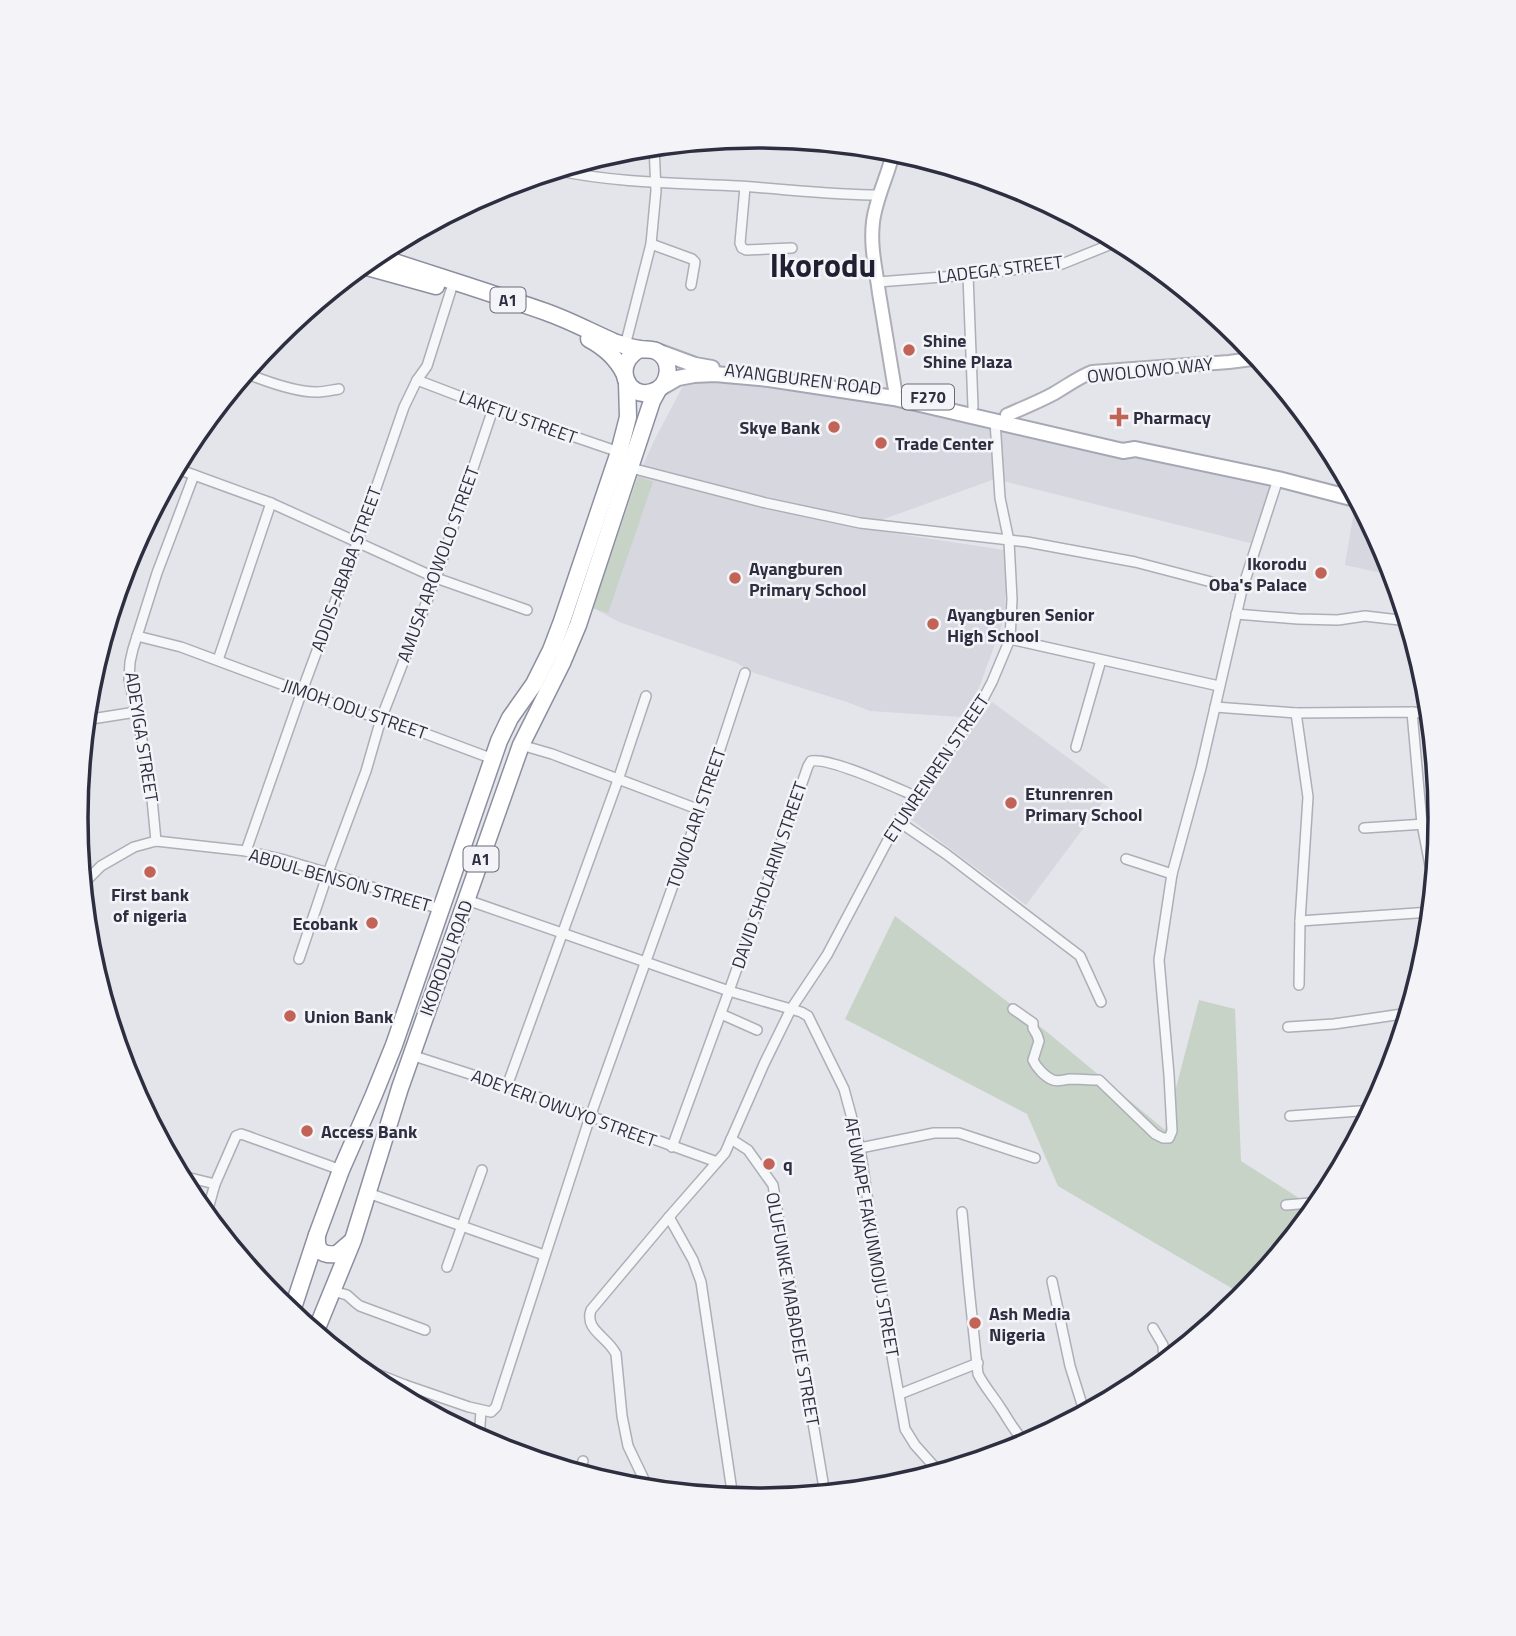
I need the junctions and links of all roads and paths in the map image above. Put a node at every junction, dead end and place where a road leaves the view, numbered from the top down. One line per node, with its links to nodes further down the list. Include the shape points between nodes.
1 (655, 156): 4 (street)
2 (892, 161): 6 (street)
3 (572, 174): 4 (street)
4 (656, 183): 5 (street); 7 (street)
5 (745, 187): 6 (street); 9 (street, via 742,248)
6 (879, 195): 13 (street, via 872,239)
7 (651, 244): 14 (street, via 695,262); 16 (street)
8 (1107, 246): 12 (street, LADEGA STREET, via 1062,264)
9 (792, 248)
10 (386, 259): 16 (highway, A1, via 547,312)
11 (373, 269): 15 (highway, A1)
12 (968, 275): 13 (street, LADEGA STREET); 25 (street)
13 (878, 282): 24 (street)
14 (691, 285)
15 (451, 290): 20 (highway, A1, via 579,334 606,349); 21 (street, ADDIS-ABABA STREET, via 427,366)
16 (641, 349): 18 (main road, F270); 20 (highway, via 628,358); 23 (highway, via 663,356 667,363 667,378)
17 (1247, 360): 27 (street, OWOLOWO WAY, via 1092,372)
18 (715, 371): 23 (main road, F270, via 678,378); 24 (main road, AYANGBUREN ROAD / F270, via 770,373); 27 (main road, AYANGBUREN ROAD / F270)
19 (254, 376): 22 (street, via 316,392)
20 (625, 377): 23 (highway, via 639,392); 28 (highway, IKORODU ROAD / A1, via 628,417)
21 (417, 380): 26 (street, LAKETU STREET); 36 (street, ADDIS-ABABA STREET)
22 (339, 388)
23 (658, 390): 29 (highway, IKORODU ROAD / A1)
24 (895, 390): 25 (main road, AYANGBUREN ROAD / F270)
25 (973, 407): 27 (main road, AYANGBUREN ROAD / F270)
26 (494, 409): 28 (street, LAKETU STREET); 37 (street, AMUSA AROWOLO STREET)
27 (1001, 418): 32 (main road, AYANGBUREN ROAD / F270); 35 (street, ETUNRENREN STREET, via 1000,498)
28 (619, 452): 59 (highway, IKORODU ROAD / A1, via 551,650 510,718)
29 (631, 468): 35 (street, via 860,523); 57 (highway, IKORODU ROAD / A1, via 578,625)
30 (184, 471): 31 (street)
31 (194, 475): 34 (street); 42 (street, ADEYIGA STREET)
32 (1278, 479): 33 (main road, AYANGBUREN ROAD / F270); 38 (street)
33 (1346, 497)
34 (271, 503): 36 (street); 44 (street)
35 (1009, 541): 38 (street, via 1135,562); 43 (street, ETUNRENREN STREET)
36 (357, 543): 37 (street); 48 (street, ADDIS-ABABA STREET)
37 (436, 578): 39 (street); 56 (street, AMUSA AROWOLO STREET)
38 (1242, 590): 40 (street)
39 (527, 610)
40 (1236, 614): 41 (street); 47 (street)
41 (1399, 620)
42 (137, 636): 44 (street, JIMOH ODU STREET); 51 (street, ADEYIGA STREET, via 129,671)
43 (1010, 639): 45 (street); 61 (street, ETUNRENREN STREET, via 973,718)
44 (218, 660): 48 (street, JIMOH ODU STREET)
45 (1101, 660): 47 (street); 58 (street)
46 (745, 673): 62 (street, TOWOLARI STREET)
47 (1219, 686): 50 (street)
48 (302, 691): 56 (street, JIMOH ODU STREET); 68 (street, ADDIS-ABABA STREET)
49 (646, 696): 60 (street)
50 (1215, 707): 53 (street); 72 (street)
51 (136, 712): 55 (street); 67 (street, ADEYIGA STREET, via 150,778)
52 (1412, 712): 53 (street); 54 (street); 64 (street)
53 (1296, 713): 77 (street, via 1308,797)
54 (1420, 713)
55 (95, 718)
56 (381, 719): 59 (street, JIMOH ODU STREET); 71 (street, AMUSA AROWOLO STREET)
57 (521, 745): 60 (street); 74 (highway, IKORODU ROAD / A1)
58 (1076, 747)
59 (493, 759): 75 (highway, IKORODU ROAD / A1)
60 (618, 780): 62 (street); 78 (street)
61 (915, 796): 63 (street, ETUNRENREN STREET); 82 (street, DAVID SHOLARIN STREET, via 833,762 811,761)
62 (700, 810): 80 (street, TOWOLARI STREET)
63 (898, 821): 83 (street, via 1080,956); 84 (street, ETUNRENREN STREET, via 827,955)
64 (1422, 824): 65 (street); 66 (street); 69 (street)
65 (1428, 824)
66 (1364, 828)
67 (156, 841): 68 (street, ABDUL BENSON STREET); 73 (street, via 134,847)
68 (246, 851): 71 (street, ABDUL BENSON STREET)
69 (1427, 851)
70 (1126, 859): 72 (street)
71 (328, 873): 75 (street, ABDUL BENSON STREET); 79 (street, AMUSA AROWOLO STREET)
72 (1172, 874): 85 (street, via 1159,960 1172,1130 1168,1138 1155,1134 1099,1080 1049,1078 1033,1060 1039,1041 1033,1023)
73 (90, 877)
74 (467, 900): 78 (street); 90 (highway, IKORODU ROAD / A1)
75 (440, 909): 100 (highway, IKORODU ROAD / A1, via 394,1045)
76 (1422, 913): 77 (street)
77 (1300, 921): 81 (street)
78 (563, 933): 80 (street); 91 (street)
79 (299, 959)
80 (645, 961): 82 (street); 94 (street, TOWOLARI STREET)
81 (1299, 985)
82 (729, 991): 84 (street); 86 (street, DAVID SHOLARIN STREET)
83 (1101, 1002)
84 (791, 1009): 95 (street, ETUNRENREN STREET); 97 (street, AFUWAPE FAKUNMOJU STREET, via 808,1016 822,1042 844,1089)
85 (1013, 1009)
86 (721, 1014): 89 (street); 96 (street, DAVID SHOLARIN STREET)
87 (1399, 1014): 88 (street)
88 (1289, 1027)
89 (757, 1030)
90 (411, 1055): 91 (street, ADEYERI OWUYO STREET); 104 (highway, IKORODU ROAD / A1)
91 (507, 1086): 94 (street, ADEYERI OWUYO STREET)
92 (1361, 1111): 93 (street)
93 (1290, 1116)
94 (590, 1117): 96 (street, ADEYERI OWUYO STREET); 113 (street, TOWOLARI STREET)
95 (731, 1139): 99 (street, ETUNRENREN STREET); 134 (street, OLUFUNKE MABADEJE STREET, via 748,1150 773,1185)
96 (672, 1147): 99 (street, ADEYERI OWUYO STREET)
97 (860, 1147): 98 (street, via 934,1133 959,1133); 125 (street, AFUWAPE FAKUNMOJU STREET)
98 (1035, 1158)
99 (717, 1162): 109 (street, ETUNRENREN STREET)
100 (341, 1170): 103 (street, via 241,1134 236,1136); 111 (highway, IKORODU ROAD / A1)
101 (482, 1170): 110 (street)
102 (192, 1179): 103 (street)
103 (215, 1184): 106 (street)
104 (368, 1193): 110 (street); 112 (highway, IKORODU ROAD / A1)
105 (1307, 1203): 107 (street)
106 (209, 1204)
107 (1286, 1205)
108 (962, 1212): 122 (street)
109 (669, 1217): 133 (street, ETUNRENREN STREET, via 589,1318 615,1353 628,1446); 135 (street, via 701,1282)
110 (462, 1226): 113 (street); 114 (street)
111 (317, 1235): 112 (highway, via 319,1250 331,1255); 117 (highway, IKORODU ROAD / A1)
112 (354, 1240): 116 (highway, IKORODU ROAD / A1)
113 (544, 1255): 127 (street, TOWOLARI STREET, via 496,1407 492,1412)
114 (447, 1267)
115 (1052, 1281): 126 (street)
116 (333, 1291): 118 (highway, IKORODU ROAD / A1); 120 (street)
117 (289, 1297)
118 (319, 1324)
119 (1153, 1328): 121 (street)
120 (425, 1330)
121 (1163, 1352)
122 (978, 1363): 125 (street); 129 (street, via 978,1374)
123 (390, 1379): 124 (street)
124 (405, 1385): 127 (street)
125 (900, 1394): 132 (street, AFUWAPE FAKUNMOJU STREET, via 905,1429)
126 (1082, 1405)
127 (481, 1411): 128 (street)
128 (480, 1427)
129 (1020, 1435)
130 (583, 1461): 131 (street)
131 (582, 1465)
132 (933, 1466)
133 (644, 1479)
134 (823, 1485)
135 (731, 1488)

